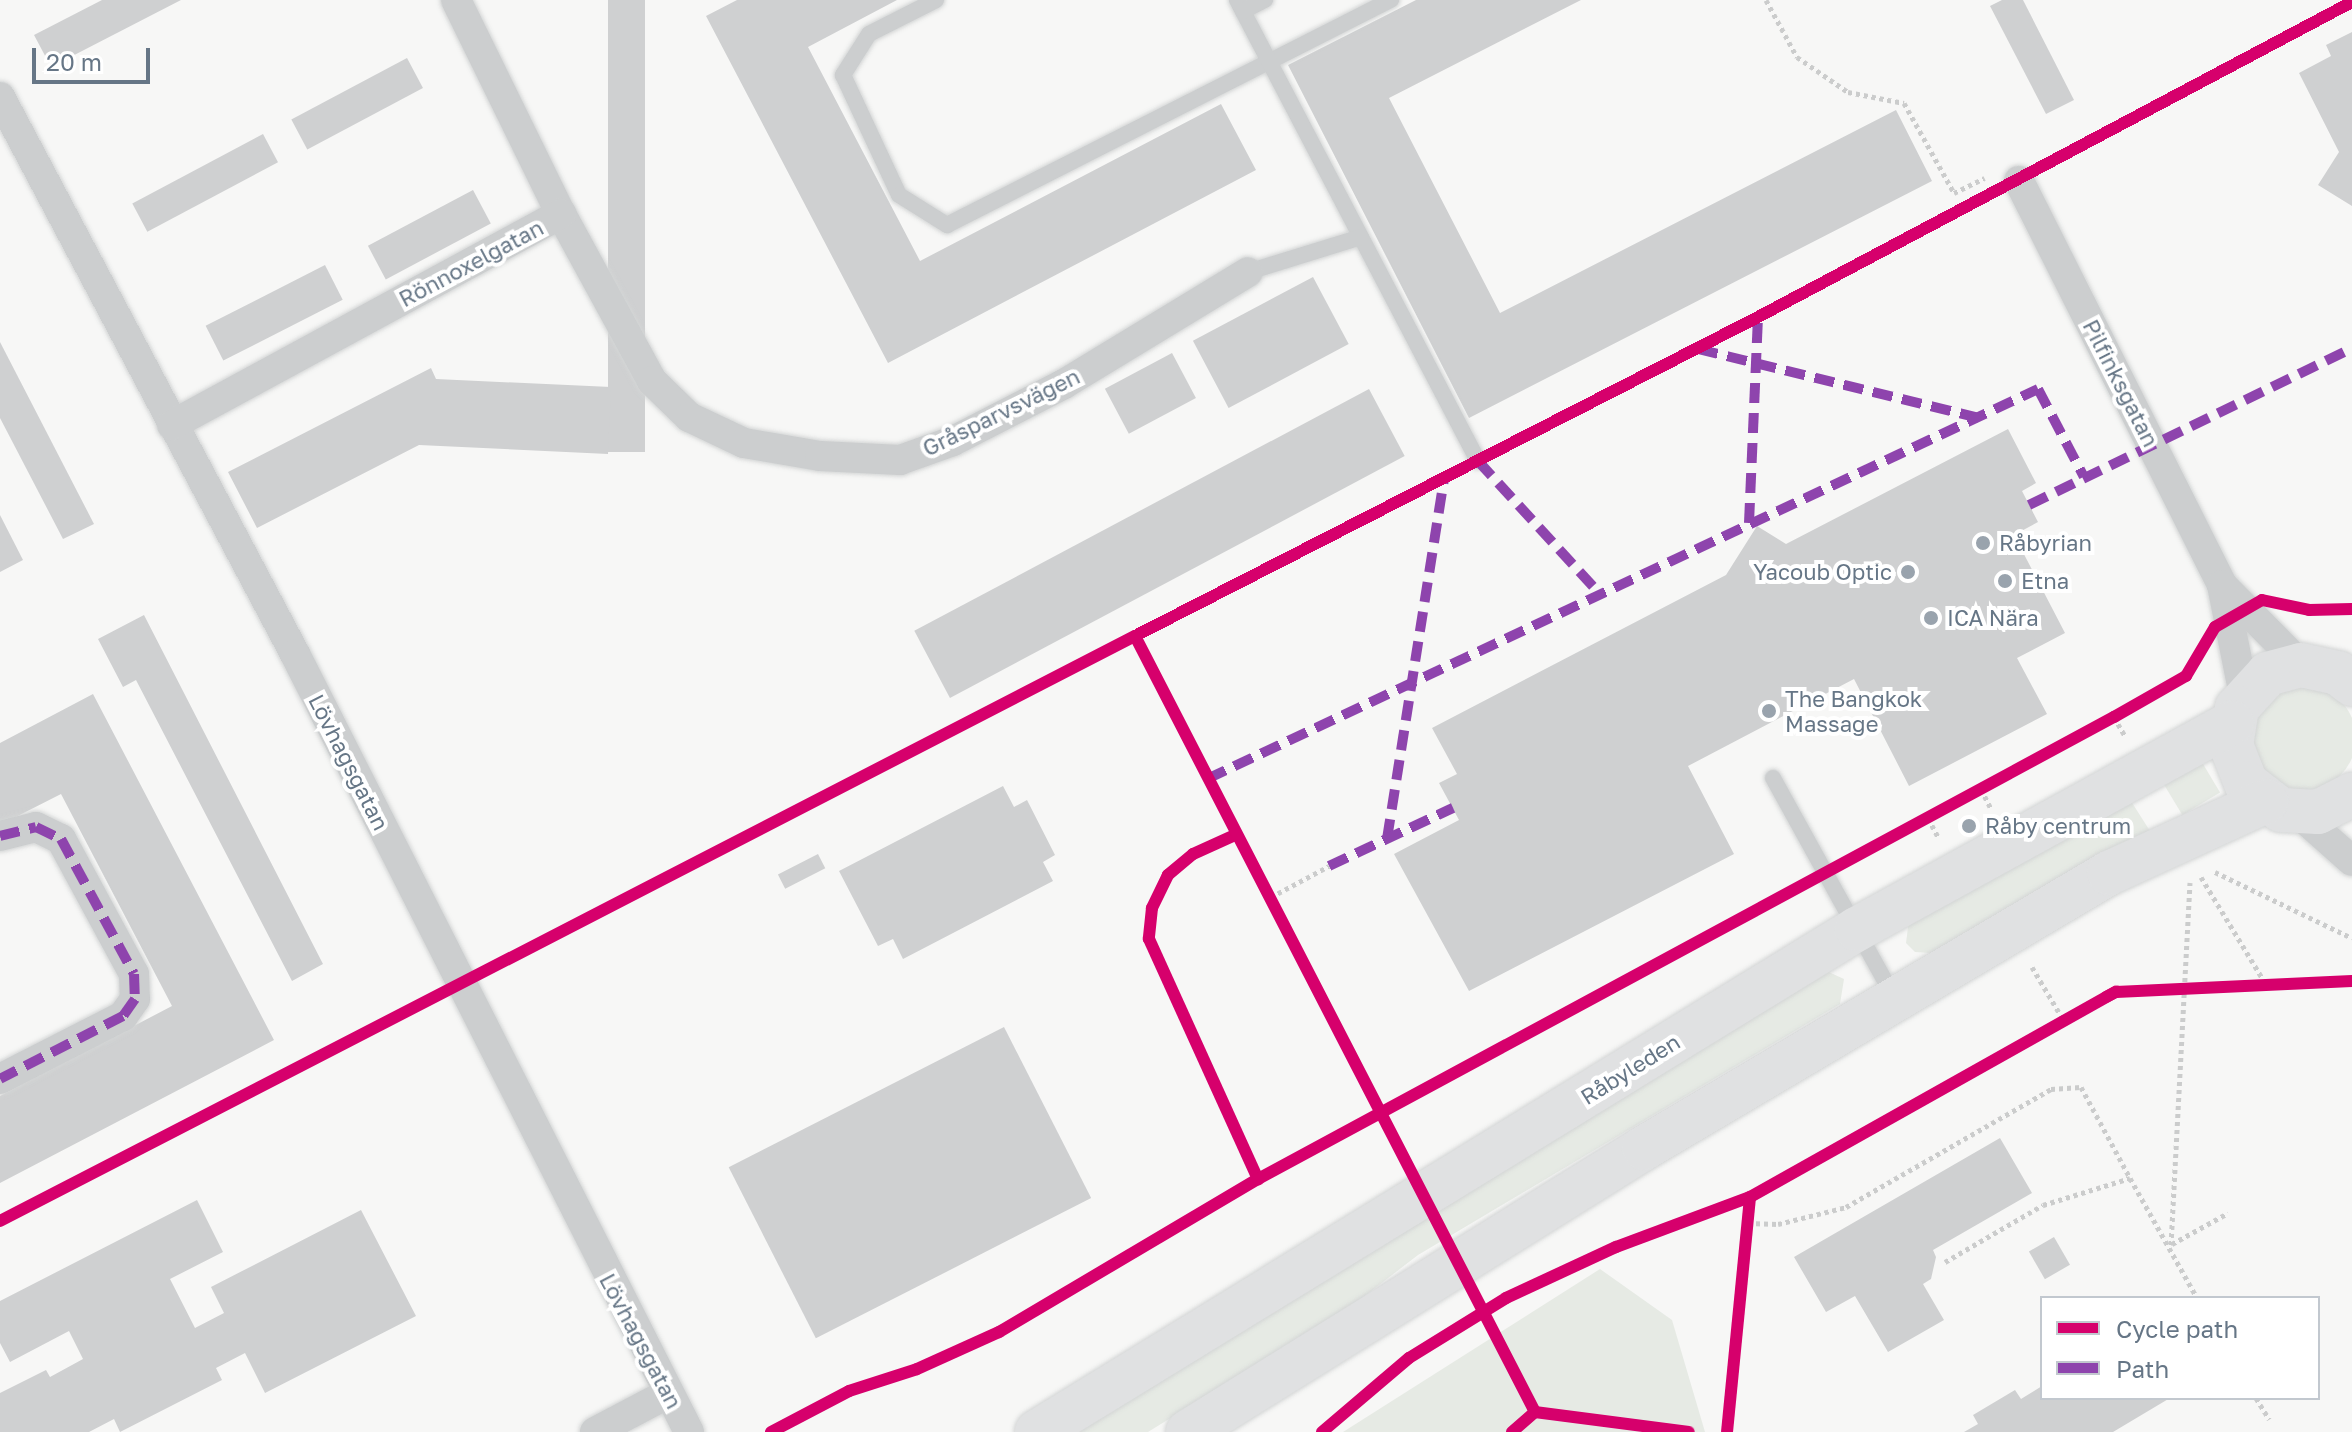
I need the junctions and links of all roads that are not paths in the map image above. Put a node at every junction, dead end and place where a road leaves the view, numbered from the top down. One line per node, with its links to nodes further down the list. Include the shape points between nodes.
1 (456, 0): 9 (street, Rönnoxelgatan)
2 (936, 0): 6 (lane, via 869,34 843,75 899,195 947,225)
3 (1265, 0): 5 (lane)
4 (1391, 0): 6 (lane)
5 (1240, 6): 6 (lane)
6 (1267, 60): 10 (lane)
7 (0, 97): 12 (street, Lövhagsgatan)
8 (2019, 181): 14 (street, Pilfinksgatan)
9 (561, 214): 11 (street, Gråsparvsvägen, via 629,345 652,381 689,417 744,443 820,456 900,460 953,441 1064,384); 12 (street, Rönnoxelgatan)
10 (1361, 237): 11 (lane); 13 (lane)
11 (1248, 272)
12 (172, 425): 25 (street, Lövhagsgatan, via 295,654)
13 (1478, 461)
14 (2222, 585): 15 (street, Pilfinksgatan); 16 (street, Pilfinksgatan)
15 (2336, 671): 16 (main road, Råbyleden, via 2268,674)
16 (2238, 709): 19 (main road, via 2236,765); 22 (main road, Råbyleden)
17 (1773, 778): 22 (lane)
18 (2352, 795): 19 (main road, via 2318,812)
19 (2282, 807): 21 (street); 23 (main road, via 2109,873)
20 (0, 836): 24 (street, via 36,827 61,839 134,974 135,999 123,1016)
21 (2352, 861)
22 (1857, 929): 23 (lane); 28 (main road, Råbyleden)
23 (1895, 999): 29 (main road, via 1644,1148)
24 (0, 1079)
25 (667, 1394): 26 (street); 27 (street, Lövhagsgatan)
26 (595, 1432)
27 (689, 1432)
28 (1037, 1432)
29 (1188, 1432)

